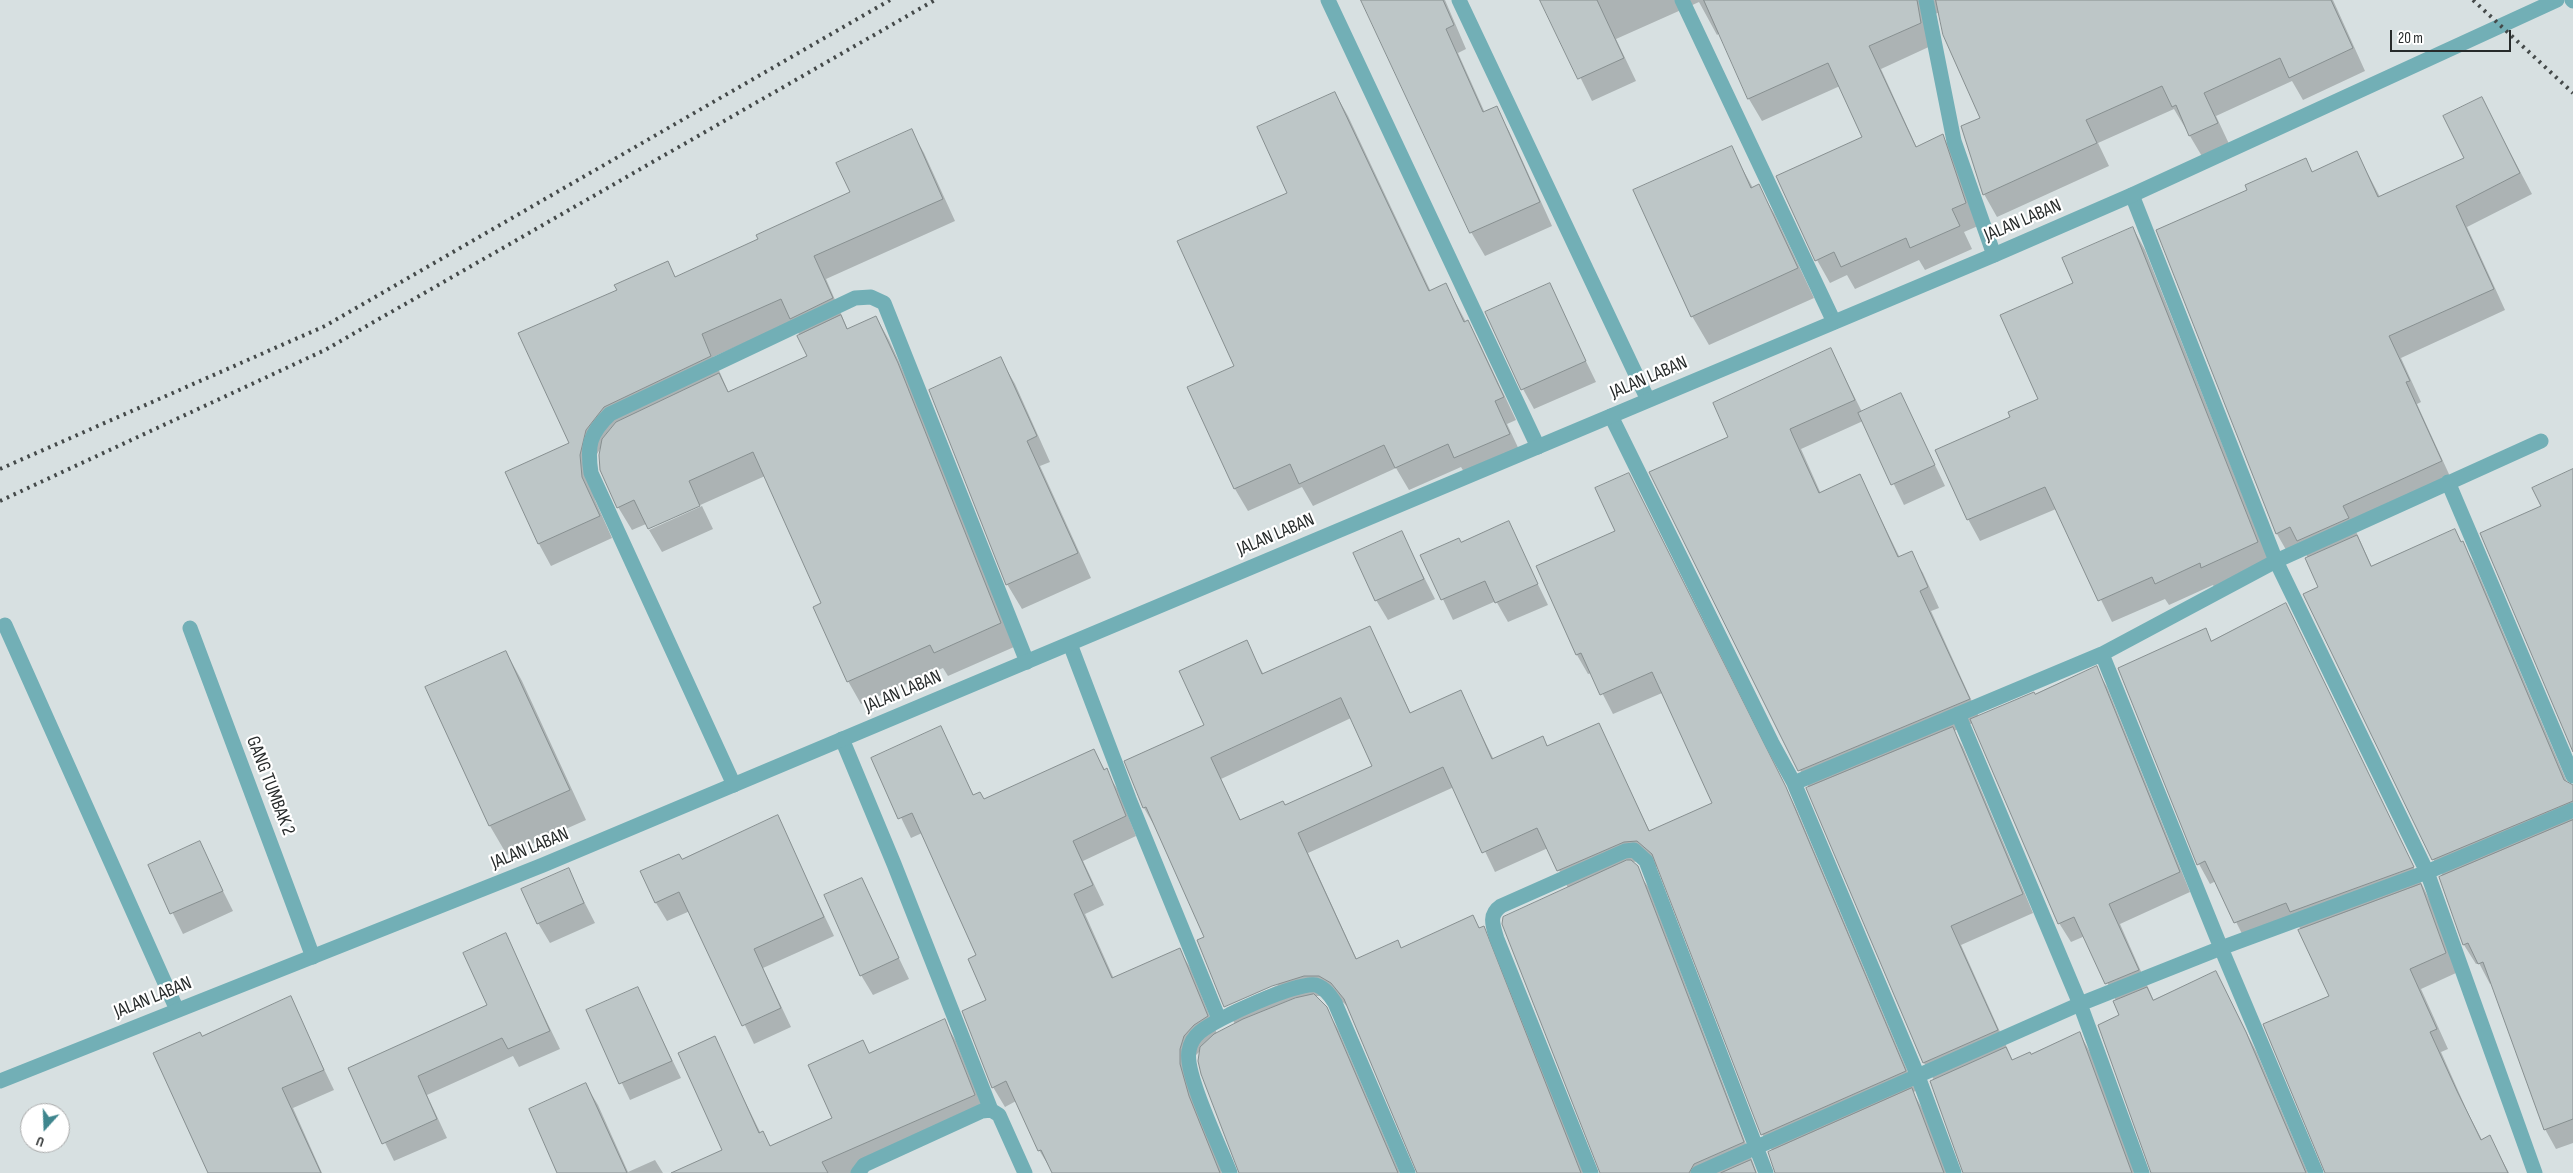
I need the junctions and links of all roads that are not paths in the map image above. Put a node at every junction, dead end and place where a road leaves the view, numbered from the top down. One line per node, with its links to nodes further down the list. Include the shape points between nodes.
1 (1328, 0): 12 (street)
2 (1459, 0): 9 (street)
3 (1682, 0): 8 (street)
4 (1926, 0): 7 (street, via 1954,141)
5 (2557, 0): 6 (street, JALAN LABAN)
6 (2132, 195): 7 (street, JALAN LABAN); 14 (street)
7 (1994, 255): 8 (street, JALAN LABAN)
8 (1834, 322): 9 (street, JALAN LABAN)
9 (1648, 400): 10 (street, JALAN LABAN)
10 (1611, 416): 12 (street, JALAN LABAN); 23 (street)
11 (2541, 441): 13 (street)
12 (1538, 447): 17 (street, JALAN LABAN)
13 (2448, 482): 14 (street); 22 (street)
14 (2276, 561): 18 (street); 26 (street)
15 (6, 625): 30 (street)
16 (190, 628): 28 (street, GANG TUMBAK 2)
17 (1070, 644): 19 (street, JALAN LABAN); 31 (street)
18 (2102, 654): 20 (street); 27 (street)
19 (1027, 662): 21 (street, JALAN LABAN); 24 (street, via 884,304 870,296 855,298 610,414 596,427 591,439 588,454 591,473)
20 (1958, 714): 23 (street); 29 (street)
21 (842, 739): 24 (street, JALAN LABAN); 34 (street)
22 (2573, 776)
23 (1794, 783): 32 (street)
24 (734, 785): 28 (street, JALAN LABAN)
25 (2573, 810): 26 (street)
26 (2427, 872): 27 (street); 46 (street)
27 (2221, 948): 29 (street); 45 (street)
28 (313, 957): 30 (street, JALAN LABAN)
29 (2080, 1004): 32 (street); 44 (street)
30 (177, 1010): 33 (street, JALAN LABAN)
31 (1219, 1019): 38 (street, via 1199,1032 1192,1042 1188,1065); 39 (street, via 1299,986 1316,985 1328,992)
32 (1917, 1074): 35 (street); 43 (street)
33 (0, 1081)
34 (991, 1110): 36 (street, via 982,1111 864,1165); 37 (street, via 998,1115)
35 (1756, 1148): 40 (street, via 1646,861 1634,850 1625,851 1501,906 1494,911 1492,920); 41 (street); 42 (street)
36 (858, 1173)
37 (1025, 1173)
38 (1230, 1173)
39 (1408, 1173)
40 (1592, 1173)
41 (1698, 1173)
42 (1766, 1173)
43 (1954, 1173)
44 (2142, 1173)
45 (2316, 1173)
46 (2535, 1173)

